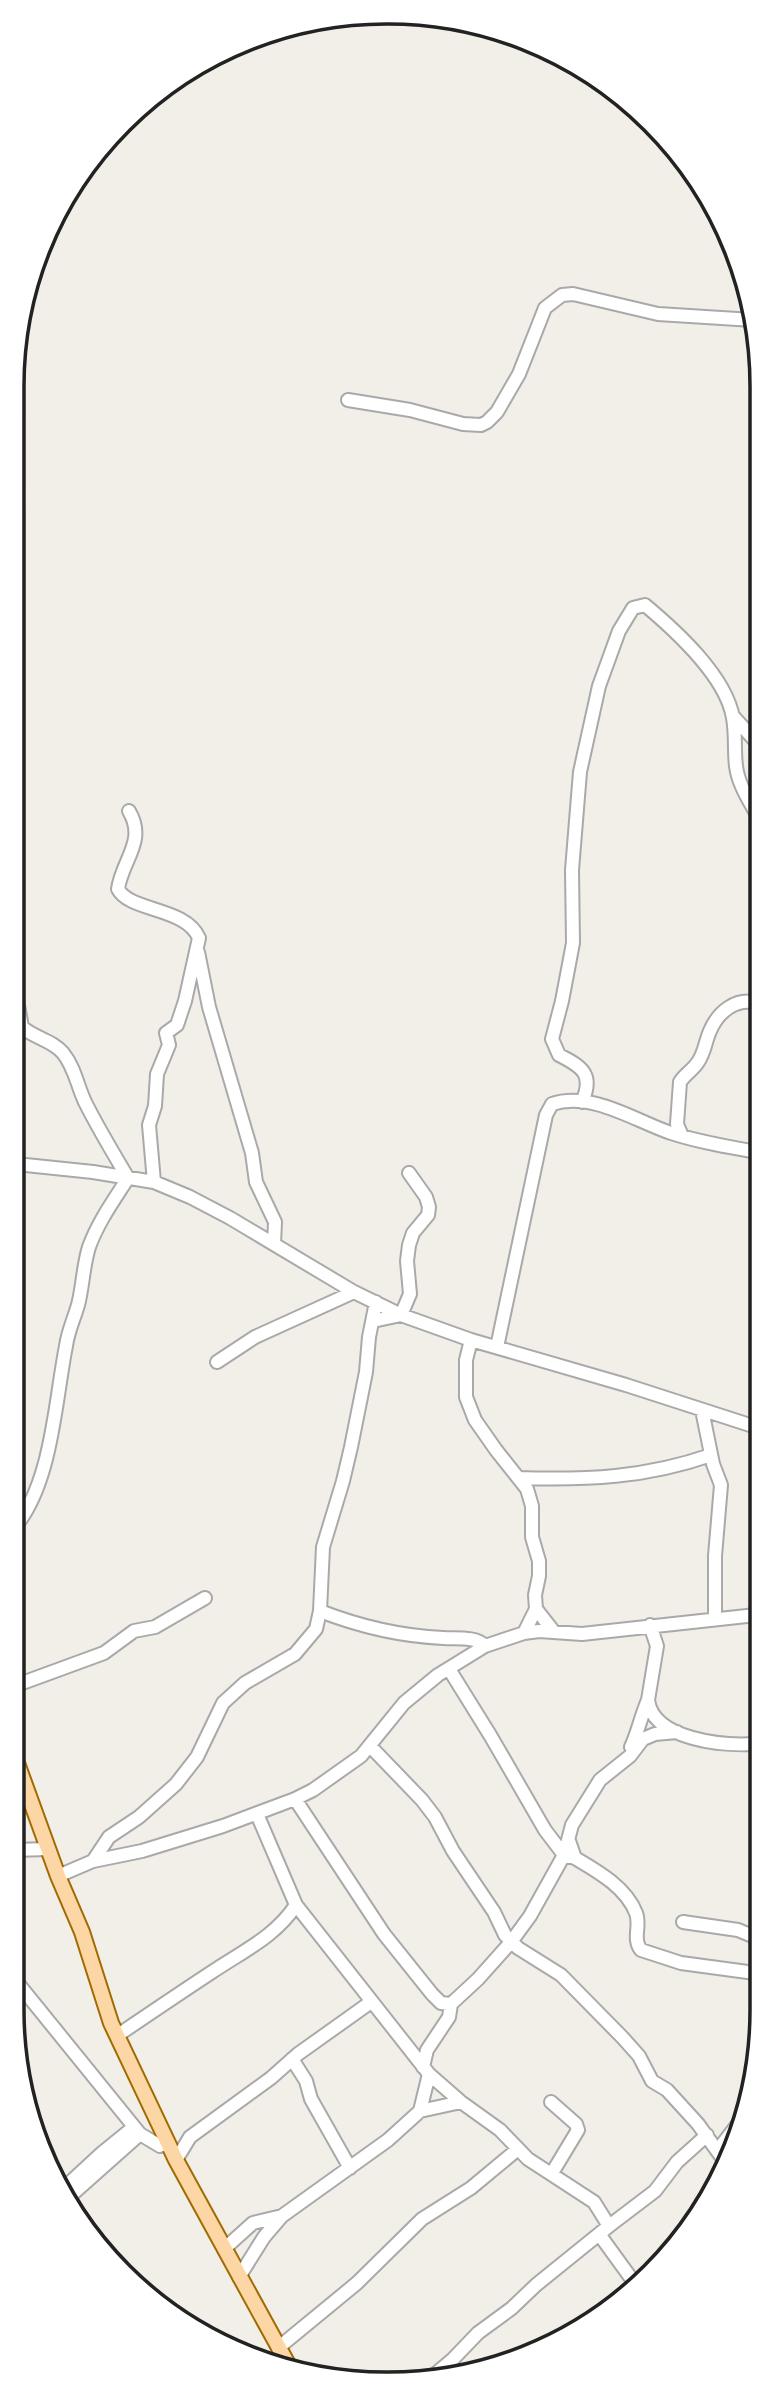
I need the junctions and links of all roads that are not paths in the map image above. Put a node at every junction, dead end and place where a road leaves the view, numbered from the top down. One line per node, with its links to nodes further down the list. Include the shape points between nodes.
1 (743, 319): 2 (street, via 658,314 562,295 545,308 519,374 502,405 481,425)
2 (348, 400)
3 (733, 715): 4 (street); 5 (street, via 736,768); 10 (street, via 711,672 682,637 645,605 630,611 599,686 580,772 572,870 573,943 552,1039 559,1055 586,1075 589,1087)
4 (749, 734)
5 (749, 799)
6 (130, 811): 7 (street, via 137,833 118,889 125,898 191,926 199,938)
7 (197, 948): 16 (street, via 177,1025 166,1032 169,1045 157,1074 149,1130); 17 (street, via 256,1182 275,1222)
8 (749, 1002): 11 (street, via 730,1004 710,1030 701,1058 680,1082)
9 (25, 1029): 15 (street, via 56,1046 66,1058)
10 (582, 1102): 11 (street); 23 (street, via 556,1102 549,1107)
11 (677, 1131): 12 (street)
12 (749, 1150)
13 (25, 1165): 15 (street)
14 (409, 1173): 20 (street, via 429,1207 409,1245 411,1294)
15 (128, 1178): 16 (street); 29 (street, via 89,1249 40,1478)
16 (154, 1182): 17 (street)
17 (274, 1244): 18 (street)
18 (354, 1292): 19 (street); 24 (street, via 255,1337)
19 (376, 1302): 20 (street); 21 (street)
20 (401, 1315): 21 (street); 22 (street)
21 (373, 1321): 32 (street, via 351,1447 323,1547)
22 (471, 1340): 23 (street); 28 (street, via 466,1397 475,1420)
23 (497, 1347): 25 (street)
24 (218, 1363)
25 (702, 1410): 26 (street); 27 (street)
26 (749, 1425)
27 (711, 1455): 28 (street, via 678,1467 631,1475 579,1480); 34 (street, via 721,1485)
28 (518, 1478): 31 (street, via 532,1506 532,1537 539,1561)
29 (25, 1513)
30 (205, 1598): 40 (street, via 155,1627 134,1631 104,1653)
31 (536, 1609): 36 (street); 37 (street)
32 (320, 1611): 38 (street, via 387,1633 469,1639); 52 (street, via 316,1629 302,1647 245,1683 223,1703 197,1757 182,1776 109,1838)
33 (749, 1615): 34 (street)
34 (715, 1618): 35 (street)
35 (650, 1625): 36 (street, via 582,1634); 41 (street, via 657,1646)
36 (554, 1632): 37 (street)
37 (524, 1633): 38 (street)
38 (485, 1646): 39 (street)
39 (449, 1669): 44 (street, via 404,1703); 51 (street, via 545,1830)
40 (25, 1682)
41 (648, 1700): 42 (street, via 657,1720); 45 (street)
42 (677, 1732): 43 (street, via 713,1742); 45 (street, via 648,1736)
43 (749, 1744)
44 (370, 1746): 47 (street); 57 (street, via 435,1817)
45 (624, 1760): 51 (street, via 600,1780 572,1825)
46 (25, 1785): 49 (main road)
47 (295, 1799): 48 (street); 61 (street, via 384,1934 432,1994 441,2003)
48 (257, 1814): 52 (street); 54 (street)
49 (48, 1849): 50 (street); 53 (main road)
50 (25, 1850)
51 (569, 1856): 57 (street); 58 (street, via 602,1875 627,1898 637,1915 636,1941 641,1950 681,1963)
52 (93, 1861): 53 (street)
53 (58, 1876): 62 (main road)
54 (296, 1905): 60 (street); 62 (street, via 261,1943)
55 (683, 1922): 56 (street)
56 (749, 1935)
57 (511, 1942): 61 (street); 69 (street, via 568,1981 639,2056 652,2081 667,2090)
58 (749, 1972)
59 (25, 1992): 68 (street)
60 (371, 2002): 63 (street); 64 (street)
61 (451, 2004): 64 (street, via 449,2017 428,2050)
62 (118, 2035): 71 (main road)
63 (292, 2059): 70 (street); 75 (street)
64 (426, 2071): 65 (street); 67 (street)
65 (461, 2102): 67 (street); 72 (street)
66 (551, 2102): 76 (street, via 578,2130)
67 (420, 2111): 75 (street)
68 (137, 2131): 71 (street, via 160,2146); 77 (street, via 102,2152); 78 (street)
69 (707, 2135): 73 (street); 80 (street, via 677,2162 655,2191)
70 (190, 2137): 71 (street); 74 (street)
71 (167, 2141): 74 (main road)
72 (518, 2149): 76 (street); 84 (street, via 471,2188 422,2219 357,2283)
73 (720, 2153)
74 (176, 2160): 81 (main road)
75 (350, 2168): 79 (street)
76 (552, 2173): 80 (street, via 594,2202)
77 (69, 2183)
78 (74, 2192)
79 (282, 2216): 81 (street, via 253,2223); 82 (street)
80 (604, 2230): 83 (street); 86 (street)
81 (224, 2249): 82 (main road)
82 (239, 2277): 84 (main road)
83 (632, 2277)
84 (278, 2348): 85 (main road)
85 (283, 2357)
86 (442, 2368)

